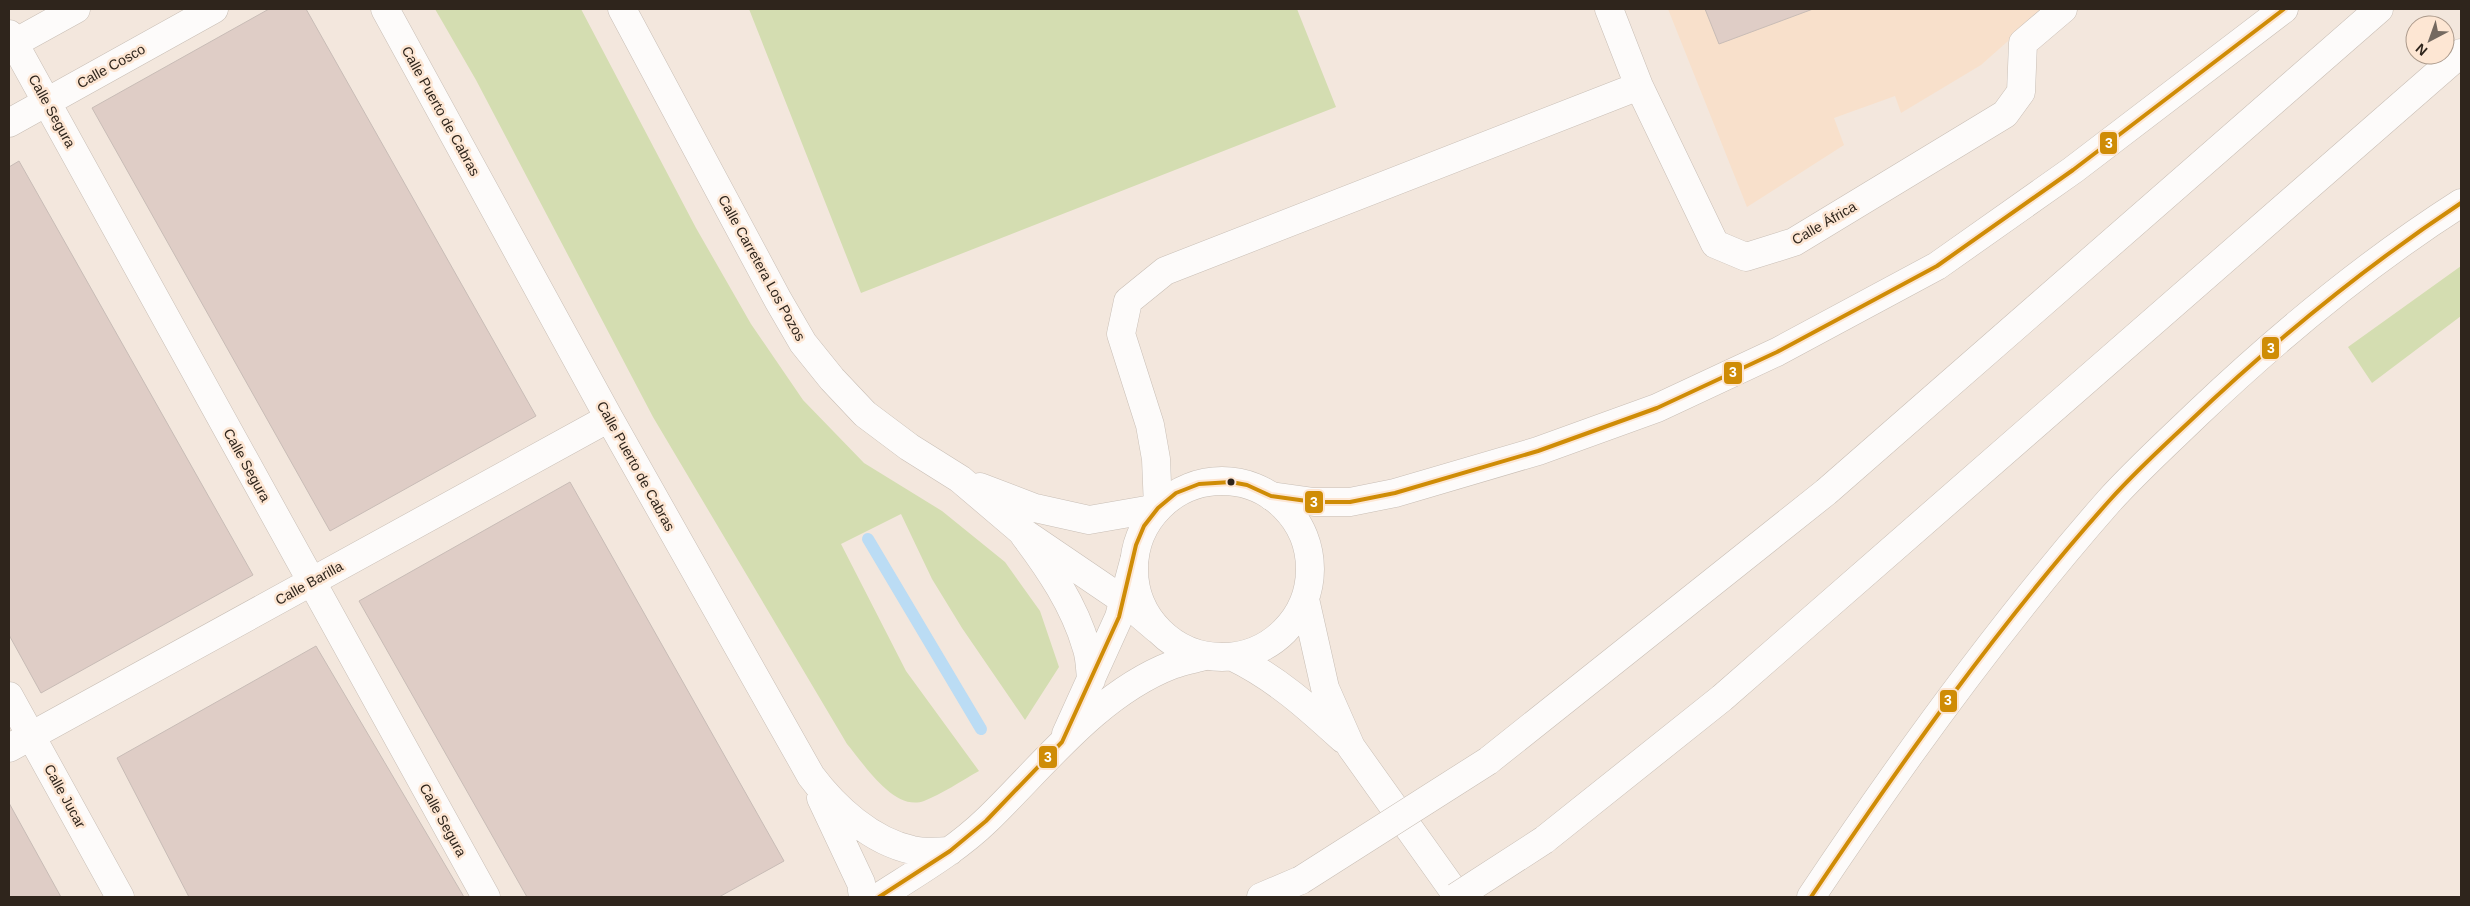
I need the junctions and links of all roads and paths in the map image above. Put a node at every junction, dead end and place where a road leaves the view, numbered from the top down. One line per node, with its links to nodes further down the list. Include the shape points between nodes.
1 (76, 9): 9 (main road)
2 (214, 9): 12 (main road, Calle Cosco)
3 (385, 9): 15 (main road, Calle Puerto de Cabras)
4 (622, 9): 16 (main road, Calle Carretera Los Pozos, via 803,343 865,414)
5 (1609, 9): 11 (main road, Calle África)
6 (2062, 9): 11 (main road, Calle África, via 2023,43 2021,92 2005,114 1794,242 1746,257 1715,244)
7 (2284, 9): 17 (main road, via 2074,170 1937,266 1777,352 1657,408 1538,451 1395,493 1350,502 1314,502)
8 (2379, 9): 38 (main road, bridge, via 1826,492 1488,761 1301,880)
9 (10, 41): 12 (main road, Calle Segura)
10 (2461, 53): 39 (main road, bridge, via 1722,698 1544,840)
11 (1640, 86): 18 (main road, via 1165,271 1128,301 1121,334 1150,425 1156,459)
12 (47, 102): 13 (main road, Calle Cosco); 21 (main road, Calle Segura)
13 (9, 123)
14 (2461, 203): 40 (main road, via 2366,270 2279,339 2163,446 2110,500 2021,606 1936,717)
15 (609, 418): 21 (main road, Calle Barilla); 32 (main road, Calle Puerto de Cabras)
16 (960, 480): 18 (main road, via 1035,508 1089,520); 19 (main road)
17 (1271, 496): 18 (main road, via 1247,485 1215,481 1176,494); 22 (main road, via 1284,507 1303,535 1308,552 1309,581)
18 (1158, 508): 20 (main road, via 1144,526)
19 (1020, 530): 23 (main road); 27 (main road, via 1066,598 1087,646)
20 (1134, 561): 23 (main road); 24 (main road, via 1134,585)
21 (311, 581): 29 (main road, Calle Barilla); 35 (main road, Calle Segura)
22 (1305, 599): 26 (main road, via 1294,620 1279,637 1257,651); 31 (main road, via 1325,688)
23 (1124, 600): 24 (main road); 27 (main road)
24 (1157, 630): 25 (main road, via 1180,647)
25 (1205, 656): 26 (main road); 30 (main road, via 1171,666 1128,688)
26 (1233, 657): 31 (main road, via 1260,670 1298,697)
27 (1092, 680): 30 (main road)
28 (9, 696): 29 (main road, Calle Jucar)
29 (20, 742): 34 (main road, Calle Jucar)
30 (1062, 742): 33 (main road, via 986,821)
31 (1351, 747): 39 (main road)
32 (811, 776): 33 (main road, Calle Puerto de Cabras, via 849,817 874,833 911,850 930,853); 36 (main road, via 861,883)
33 (950, 851): 37 (main road)
34 (120, 897)
35 (486, 897)
36 (863, 897)
37 (879, 897)
38 (1261, 897)
39 (1457, 897)
40 (1811, 897)

